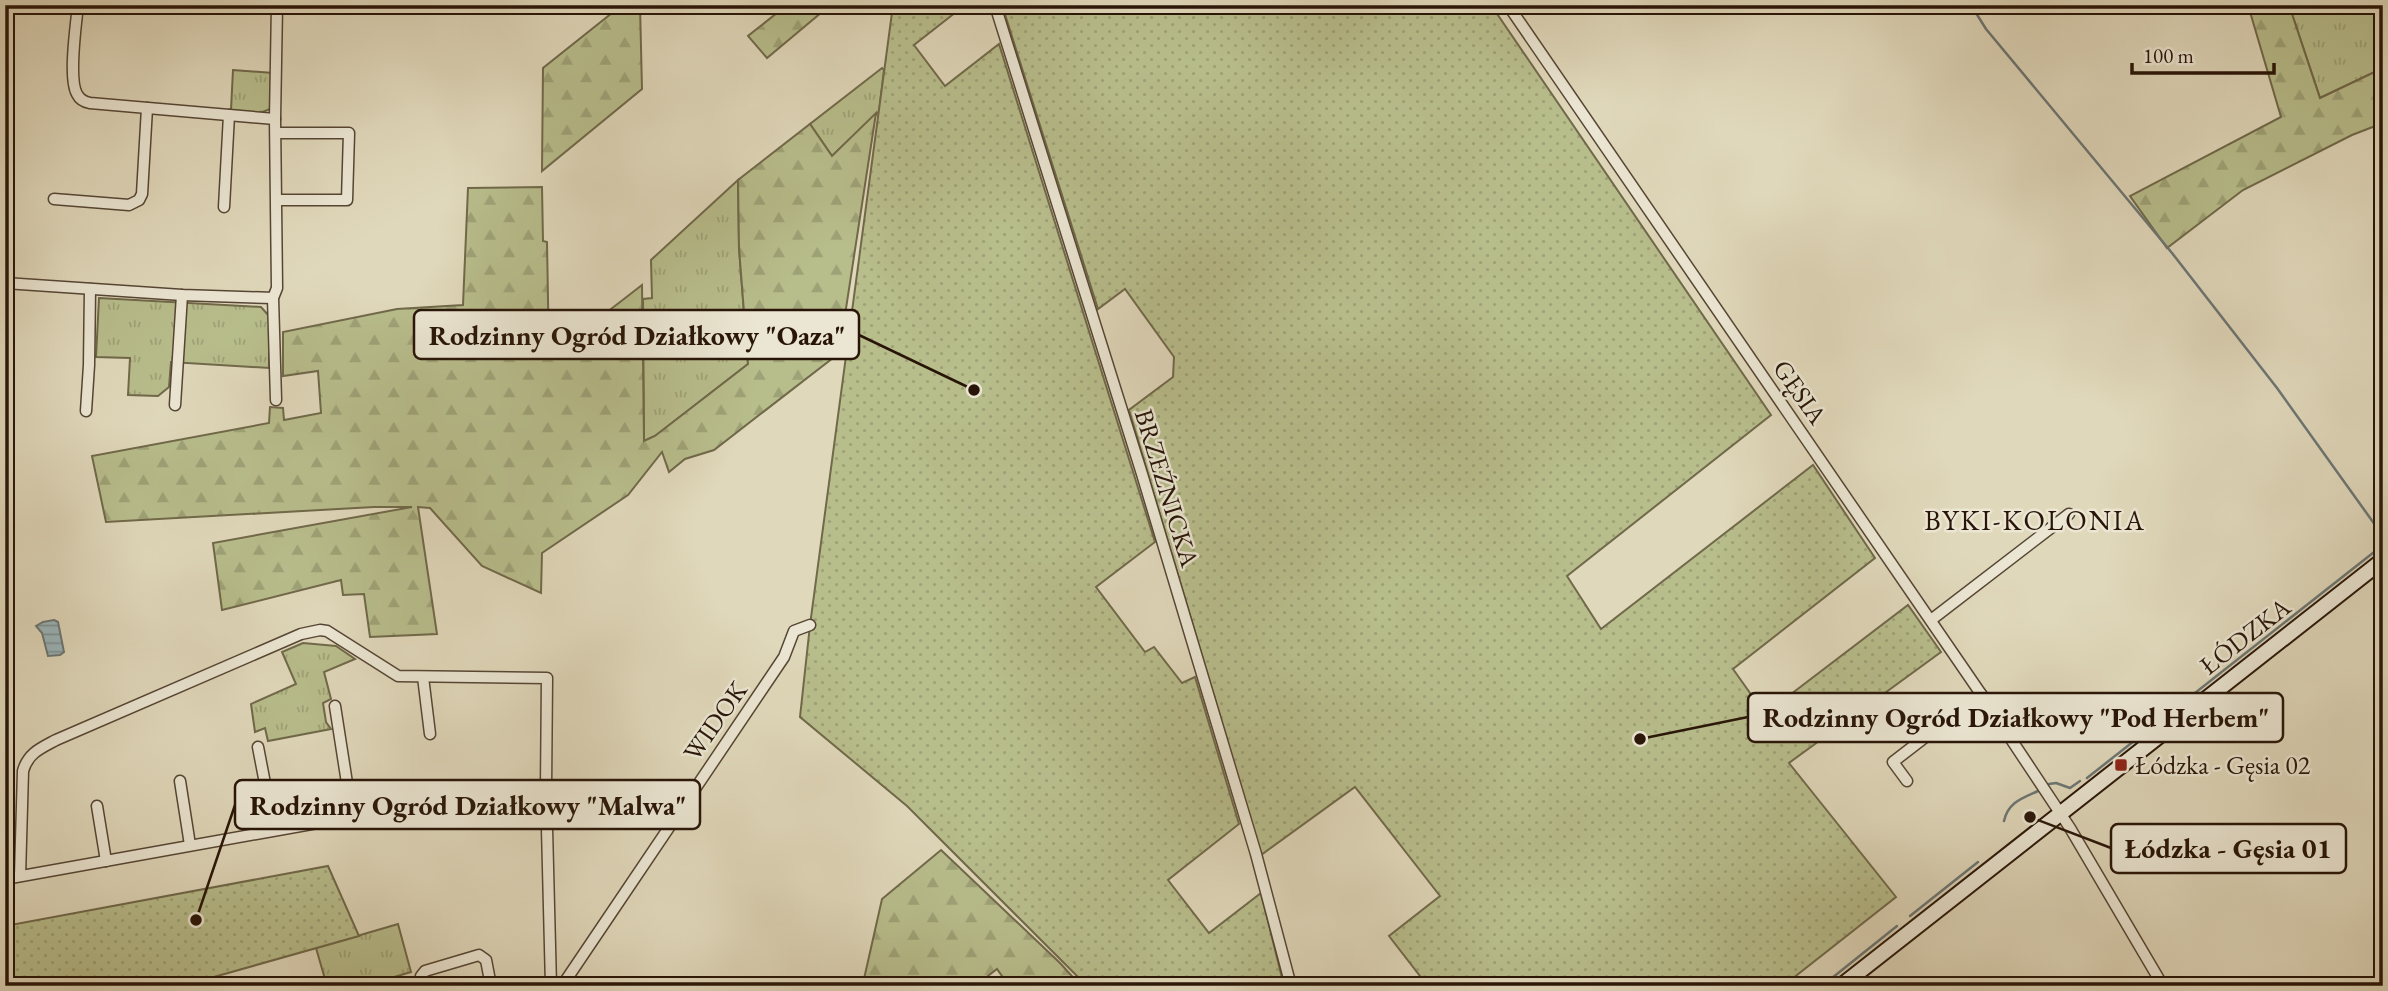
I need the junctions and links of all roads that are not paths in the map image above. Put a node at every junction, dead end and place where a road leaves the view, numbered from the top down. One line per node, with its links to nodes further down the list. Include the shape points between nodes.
1 (78, 5): 5 (street, via 73,79 77,94 90,103)
2 (277, 5): 7 (street)
3 (995, 5): 43 (street, BRZEŹNICKA, via 1145,485)
4 (1508, 5): 21 (street, GĘSIA)
5 (147, 108): 6 (street); 9 (street, via 139,200 129,205)
6 (229, 115): 7 (street); 11 (street)
7 (275, 119): 8 (street)
8 (276, 133): 10 (street); 10 (street, via 349,133 347,200)
9 (54, 199)
10 (277, 200): 15 (street, via 277,288)
11 (224, 207)
12 (5, 283): 13 (street)
13 (90, 289): 14 (street); 18 (street)
14 (182, 295): 15 (street); 17 (street)
15 (273, 298): 16 (street)
16 (276, 400)
17 (175, 405)
18 (86, 411)
19 (2068, 514): 21 (street)
20 (2383, 559): 31 (main road, ŁÓDZKA)
21 (1931, 620): 24 (street, GĘSIA)
22 (810, 625): 42 (street, WIDOK, via 794,631 784,657)
23 (424, 677): 26 (street); 37 (street, via 398,676 333,634 311,631 56,740 34,752 23,771); 41 (street, via 547,678)
24 (1980, 694): 29 (street, via 1893,762); 31 (street, GĘSIA)
25 (335, 706): 33 (street)
26 (430, 734)
27 (258, 747): 34 (street)
28 (180, 780): 35 (street)
29 (1907, 781)
30 (97, 806): 36 (street)
31 (2058, 809): 44 (main road, ŁÓDZKA); 45 (street, GĘSIA)
32 (390, 810): 33 (street)
33 (352, 816): 34 (street)
34 (274, 830): 35 (street)
35 (190, 845): 36 (street)
36 (106, 861): 37 (street)
37 (20, 876): 38 (street)
38 (5, 879)
39 (422, 981): 40 (street, via 425,971 482,955)
40 (491, 986)
41 (551, 986)
42 (562, 986)
43 (1291, 986)
44 (1841, 986)
45 (2163, 986)

